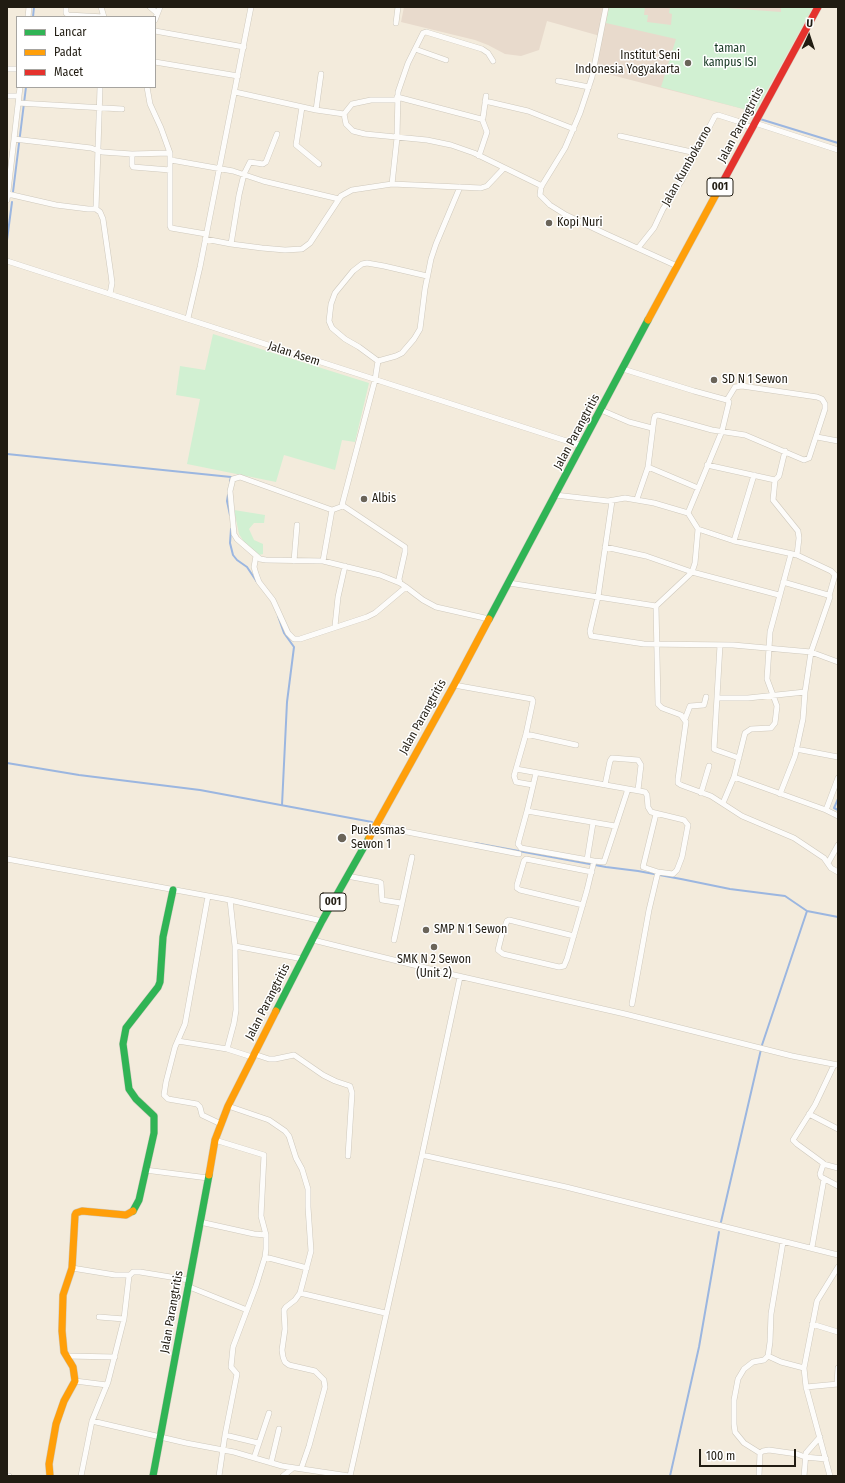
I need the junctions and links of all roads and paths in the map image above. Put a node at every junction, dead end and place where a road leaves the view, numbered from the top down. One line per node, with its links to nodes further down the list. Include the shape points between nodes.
1 (66, 7): 9 (street, via 68,15)
2 (150, 7): 8 (street)
3 (160, 7): 8 (street)
4 (251, 7): 13 (street)
5 (398, 7): 11 (street)
6 (606, 7): 21 (street)
7 (818, 7): 36 (main road, Jalan Parangtritis / 001)
8 (157, 12): 10 (street)
9 (86, 16)
10 (156, 16)
11 (396, 23)
12 (156, 30): 13 (street)
13 (244, 46): 19 (street)
14 (414, 49): 15 (street); 16 (street, via 426,32 482,49); 28 (street)
15 (446, 60)
16 (493, 60)
17 (156, 62): 19 (street)
18 (321, 74): 33 (street)
19 (238, 76): 25 (street)
20 (558, 81): 21 (street)
21 (589, 87): 37 (street)
22 (20, 88): 27 (street)
23 (100, 88): 31 (street)
24 (147, 88): 44 (street, via 150,104)
25 (235, 92): 30 (street); 52 (street)
26 (7, 96): 27 (street)
27 (19, 96): 29 (street)
28 (397, 99): 34 (street, via 357,102); 35 (street); 40 (street)
29 (22, 103): 31 (street); 41 (street)
30 (302, 107): 33 (street); 49 (street, via 296,145)
31 (99, 108): 32 (street); 42 (street)
32 (122, 109)
33 (316, 110): 34 (street)
34 (344, 114): 40 (street, via 346,124 352,131)
35 (482, 119): 37 (street, via 486,99 528,111); 47 (street, via 487,132)
36 (754, 125): 43 (street); 45 (street, Jalan Kumbokarno, via 717,115); 65 (main road, Jalan Parangtritis / 001)
37 (574, 129): 56 (street)
38 (277, 134): 54 (street, via 266,162 250,162)
39 (620, 136): 45 (street)
40 (397, 138): 47 (street, via 451,145); 55 (street)
41 (18, 140): 42 (street); 50 (street)
42 (98, 150): 46 (street); 60 (street)
43 (838, 150)
44 (170, 153): 46 (street); 48 (street)
45 (696, 153): 63 (street, Jalan Kumbokarno, via 654,228)
46 (132, 154): 53 (street, via 133,167)
47 (479, 156): 51 (street)
48 (171, 160): 52 (street); 53 (street)
49 (319, 164)
50 (9, 166): 58 (street)
51 (504, 168): 56 (street); 57 (street, via 484,188)
52 (219, 169): 54 (street); 61 (street)
53 (170, 170): 61 (street, via 170,227)
54 (244, 174): 59 (street, via 263,182); 62 (street)
55 (392, 184): 57 (street); 59 (street, via 352,190)
56 (542, 186): 63 (street, via 540,195 550,205)
57 (460, 187): 66 (street, via 436,244)
58 (7, 197): 60 (street)
59 (339, 199): 62 (street, via 310,242 302,249 285,250)
60 (96, 209): 67 (street, via 104,224 111,280)
61 (206, 237): 62 (street); 68 (street)
62 (231, 244)
63 (638, 248): 65 (street)
64 (7, 261): 67 (street, Jalan Asem)
65 (677, 266): 70 (main road, Jalan Parangtritis / 001)
66 (427, 276): 69 (street, via 417,334 402,353); 69 (street, via 384,266 362,264 335,293 329,320 332,328)
67 (110, 294): 68 (street, Jalan Asem)
68 (188, 318): 71 (street, Jalan Asem)
69 (378, 361): 71 (street)
70 (623, 368): 72 (street); 73 (main road, Jalan Parangtritis / 001)
71 (375, 380): 78 (street, Jalan Asem); 88 (street, via 341,503)
72 (727, 400): 75 (street, via 729,406); 76 (street, via 735,387 742,386 817,397 825,404 825,409)
73 (601, 410): 74 (street); 78 (main road, Jalan Parangtritis / 001)
74 (652, 428): 75 (street, via 655,416 662,415); 81 (street)
75 (722, 431): 79 (street, via 745,435); 80 (street)
76 (817, 437): 77 (street); 79 (street, via 808,460)
77 (838, 441)
78 (582, 446): 85 (main road, Jalan Parangtritis / 001)
79 (785, 451): 83 (street, via 779,476)
80 (707, 465): 82 (street); 84 (street)
81 (648, 467): 84 (street); 86 (street)
82 (754, 475): 83 (street); 93 (street)
83 (775, 480): 96 (street, via 772,500 799,533)
84 (698, 488): 90 (street)
85 (555, 495): 87 (street); 104 (main road, Jalan Parangtritis / 001)
86 (638, 499): 87 (street, via 622,498); 90 (street)
87 (612, 501): 94 (street)
88 (343, 506): 89 (street); 103 (street, via 405,548)
89 (332, 510): 97 (street, via 246,479 233,479 230,499 234,534); 99 (street)
90 (688, 513): 92 (street)
91 (297, 525): 98 (street)
92 (698, 530): 93 (street); 101 (street)
93 (734, 541): 95 (street)
94 (605, 547): 101 (street, via 646,556); 107 (street)
95 (790, 554): 96 (street); 102 (street)
96 (797, 555): 108 (street, via 835,574)
97 (256, 556): 98 (street, via 266,560); 111 (street, via 254,567 259,582 273,600 293,639)
98 (294, 561): 99 (street)
99 (323, 561): 100 (street)
100 (345, 566): 103 (street); 111 (street)
101 (692, 572): 106 (street); 109 (street)
102 (783, 582): 106 (street); 108 (street)
103 (400, 583): 105 (street)
104 (509, 583): 107 (street); 110 (main road, Jalan Parangtritis / 001)
105 (406, 587): 110 (street, via 436,606); 111 (street, via 375,613)
106 (779, 595): 114 (street)
107 (598, 596): 109 (street); 112 (street, via 590,635)
108 (829, 596): 115 (street)
109 (656, 606): 112 (street)
110 (489, 618): 117 (main road, Jalan Parangtritis / 001)
111 (335, 626)
112 (657, 644): 113 (street); 122 (street, via 658,704 681,715)
113 (720, 645): 114 (street); 121 (street)
114 (769, 648): 115 (street); 119 (street, via 767,679)
115 (811, 652): 116 (street); 118 (street)
116 (838, 662)
117 (454, 685): 123 (street, via 531,698 533,701); 145 (main road, Jalan Parangtritis / 001)
118 (805, 692): 119 (street); 125 (street)
119 (775, 696): 121 (street); 127 (street, via 778,709 774,725 749,730 744,736)
120 (706, 697): 122 (street, via 704,705 690,706)
121 (718, 698): 127 (street, via 714,749)
122 (685, 720): 137 (street, via 678,781 681,785)
123 (526, 734): 124 (street); 129 (street)
124 (576, 745)
125 (796, 749): 126 (street); 138 (street)
126 (838, 757)
127 (739, 758): 131 (street)
128 (709, 766): 137 (street)
129 (516, 769): 130 (street); 134 (street, via 516,782)
130 (536, 773): 133 (street); 134 (street)
131 (734, 777): 138 (street); 139 (street)
132 (838, 778): 140 (street)
133 (605, 785): 135 (street); 136 (street, via 612,758 638,760 641,765)
134 (533, 786): 141 (street)
135 (628, 789): 136 (street); 146 (street)
136 (638, 790): 142 (street, via 646,793 649,809)
137 (701, 793): 139 (street)
138 (780, 794): 140 (street)
139 (723, 803): 153 (street, via 742,816 800,842)
140 (826, 810): 143 (street)
141 (527, 811): 144 (street); 151 (street, via 518,844 520,848)
142 (656, 814): 156 (street, via 643,866); 156 (street, via 684,820 688,825 682,857 675,873)
143 (838, 816)
144 (594, 823): 146 (street); 151 (street)
145 (377, 825): 148 (street); 157 (main road, Jalan Parangtritis / 001)
146 (615, 826): 152 (street, via 605,861)
147 (838, 845): 153 (street)
148 (519, 854)
149 (412, 857): 161 (street)
150 (7, 859): 158 (street)
151 (586, 860): 152 (street)
152 (594, 862): 154 (street)
153 (828, 863): 155 (street)
154 (592, 871): 162 (street); 162 (street, via 526,859 517,885 520,890)
155 (838, 872)
156 (657, 875): 170 (street)
157 (347, 876): 161 (street, via 380,882 382,900); 163 (main road, Jalan Parangtritis / 001)
158 (173, 890): 159 (street); 184 (main road, via 164,937 160,982 124,1033 123,1050 129,1089 151,1112 155,1122)
159 (208, 896): 160 (street); 171 (street, via 190,1002 184,1029)
160 (230, 900): 163 (street); 167 (street)
161 (401, 903): 166 (street)
162 (583, 905): 164 (street)
163 (322, 921): 165 (main road, Jalan Parangtritis / 001)
164 (574, 936): 164 (street, via 566,963 561,967 503,954 498,950 508,920)
165 (313, 940): 168 (main road, Jalan Parangtritis / 001); 169 (street)
166 (394, 940)
167 (235, 946): 168 (street); 172 (street, via 236,1016)
168 (303, 959): 173 (main road, Jalan Parangtritis / 001)
169 (460, 976): 174 (street); 180 (street)
170 (632, 1004)
171 (178, 1041): 172 (street); 177 (street, via 169,1067 164,1095 168,1099 197,1104 202,1116)
172 (227, 1049): 173 (street)
173 (253, 1056): 175 (main road, Jalan Parangtritis / 001); 181 (street, via 275,1060 294,1054 323,1075 350,1086 352,1093)
174 (836, 1065): 176 (street)
175 (228, 1106): 177 (main road, Jalan Parangtritis / 001); 196 (street, via 269,1120 289,1136 308,1188 311,1251)
176 (810, 1114): 178 (street); 182 (street, via 793,1140)
177 (221, 1124): 179 (main road, Jalan Parangtritis / 001)
178 (838, 1129)
179 (215, 1140): 185 (main road, Jalan Parangtritis / 001); 189 (street, via 264,1155 261,1216)
180 (422, 1155): 190 (street, via 566,1187); 201 (street)
181 (348, 1156)
182 (823, 1164): 183 (street); 186 (street, via 820,1174)
183 (838, 1168)
184 (145, 1170): 185 (street); 195 (main road, via 139,1200 131,1213 76,1213)
185 (208, 1178): 188 (main road, Jalan Parangtritis / 001)
186 (824, 1179): 187 (street); 191 (street)
187 (838, 1186)
188 (200, 1222): 189 (street); 198 (main road, Jalan Parangtritis / 001)
189 (266, 1235): 193 (street)
190 (783, 1242): 191 (street); 207 (street, via 771,1314)
191 (812, 1247): 192 (street)
192 (838, 1255)
193 (264, 1257): 196 (street); 200 (street)
194 (838, 1267): 204 (street, via 818,1297)
195 (72, 1268): 197 (street); 206 (main road, via 63,1295 62,1309 62,1346)
196 (307, 1268): 199 (street)
197 (130, 1275): 198 (street, via 133,1272 140,1272); 203 (street)
198 (188, 1283): 200 (street); 219 (main road, Jalan Parangtritis / 001)
199 (300, 1293): 201 (street); 229 (street, via 284,1310 283,1357 289,1365 315,1371 324,1380 325,1387)
200 (247, 1310): 218 (street, via 233,1347 231,1367 237,1374)
201 (386, 1313): 235 (street)
202 (99, 1317): 203 (street)
203 (124, 1319): 208 (street)
204 (812, 1324): 205 (street); 209 (street)
205 (838, 1332)
206 (67, 1356): 208 (street); 211 (main road, via 73,1367)
207 (768, 1356): 209 (street); 223 (street, via 744,1369 738,1379 734,1400 736,1435)
208 (114, 1357): 213 (street)
209 (804, 1368): 214 (street)
210 (838, 1368): 212 (street)
211 (75, 1381): 213 (street); 230 (main road, via 56,1424)
212 (838, 1384): 214 (street)
213 (107, 1385): 216 (street)
214 (806, 1387): 220 (street)
215 (269, 1413): 221 (street)
216 (92, 1421): 219 (street); 231 (street)
217 (279, 1429): 227 (street)
218 (225, 1435): 221 (street); 222 (street)
219 (160, 1436): 222 (street); 232 (main road, Jalan Parangtritis / 001)
220 (820, 1437): 224 (street, via 808,1449); 226 (street)
221 (258, 1443): 225 (street)
222 (223, 1450): 225 (street); 233 (street)
223 (760, 1453): 224 (street, via 769,1450); 236 (street)
224 (805, 1457): 226 (street); 237 (street)
225 (254, 1458): 227 (street)
226 (826, 1459): 238 (street)
227 (271, 1463): 228 (street)
228 (293, 1468): 229 (street); 234 (street)
229 (301, 1469): 235 (street)
230 (50, 1476)
231 (81, 1476)
232 (153, 1476)
233 (219, 1476)
234 (283, 1476)
235 (349, 1476)
236 (759, 1476)
237 (804, 1476)
238 (830, 1476)

